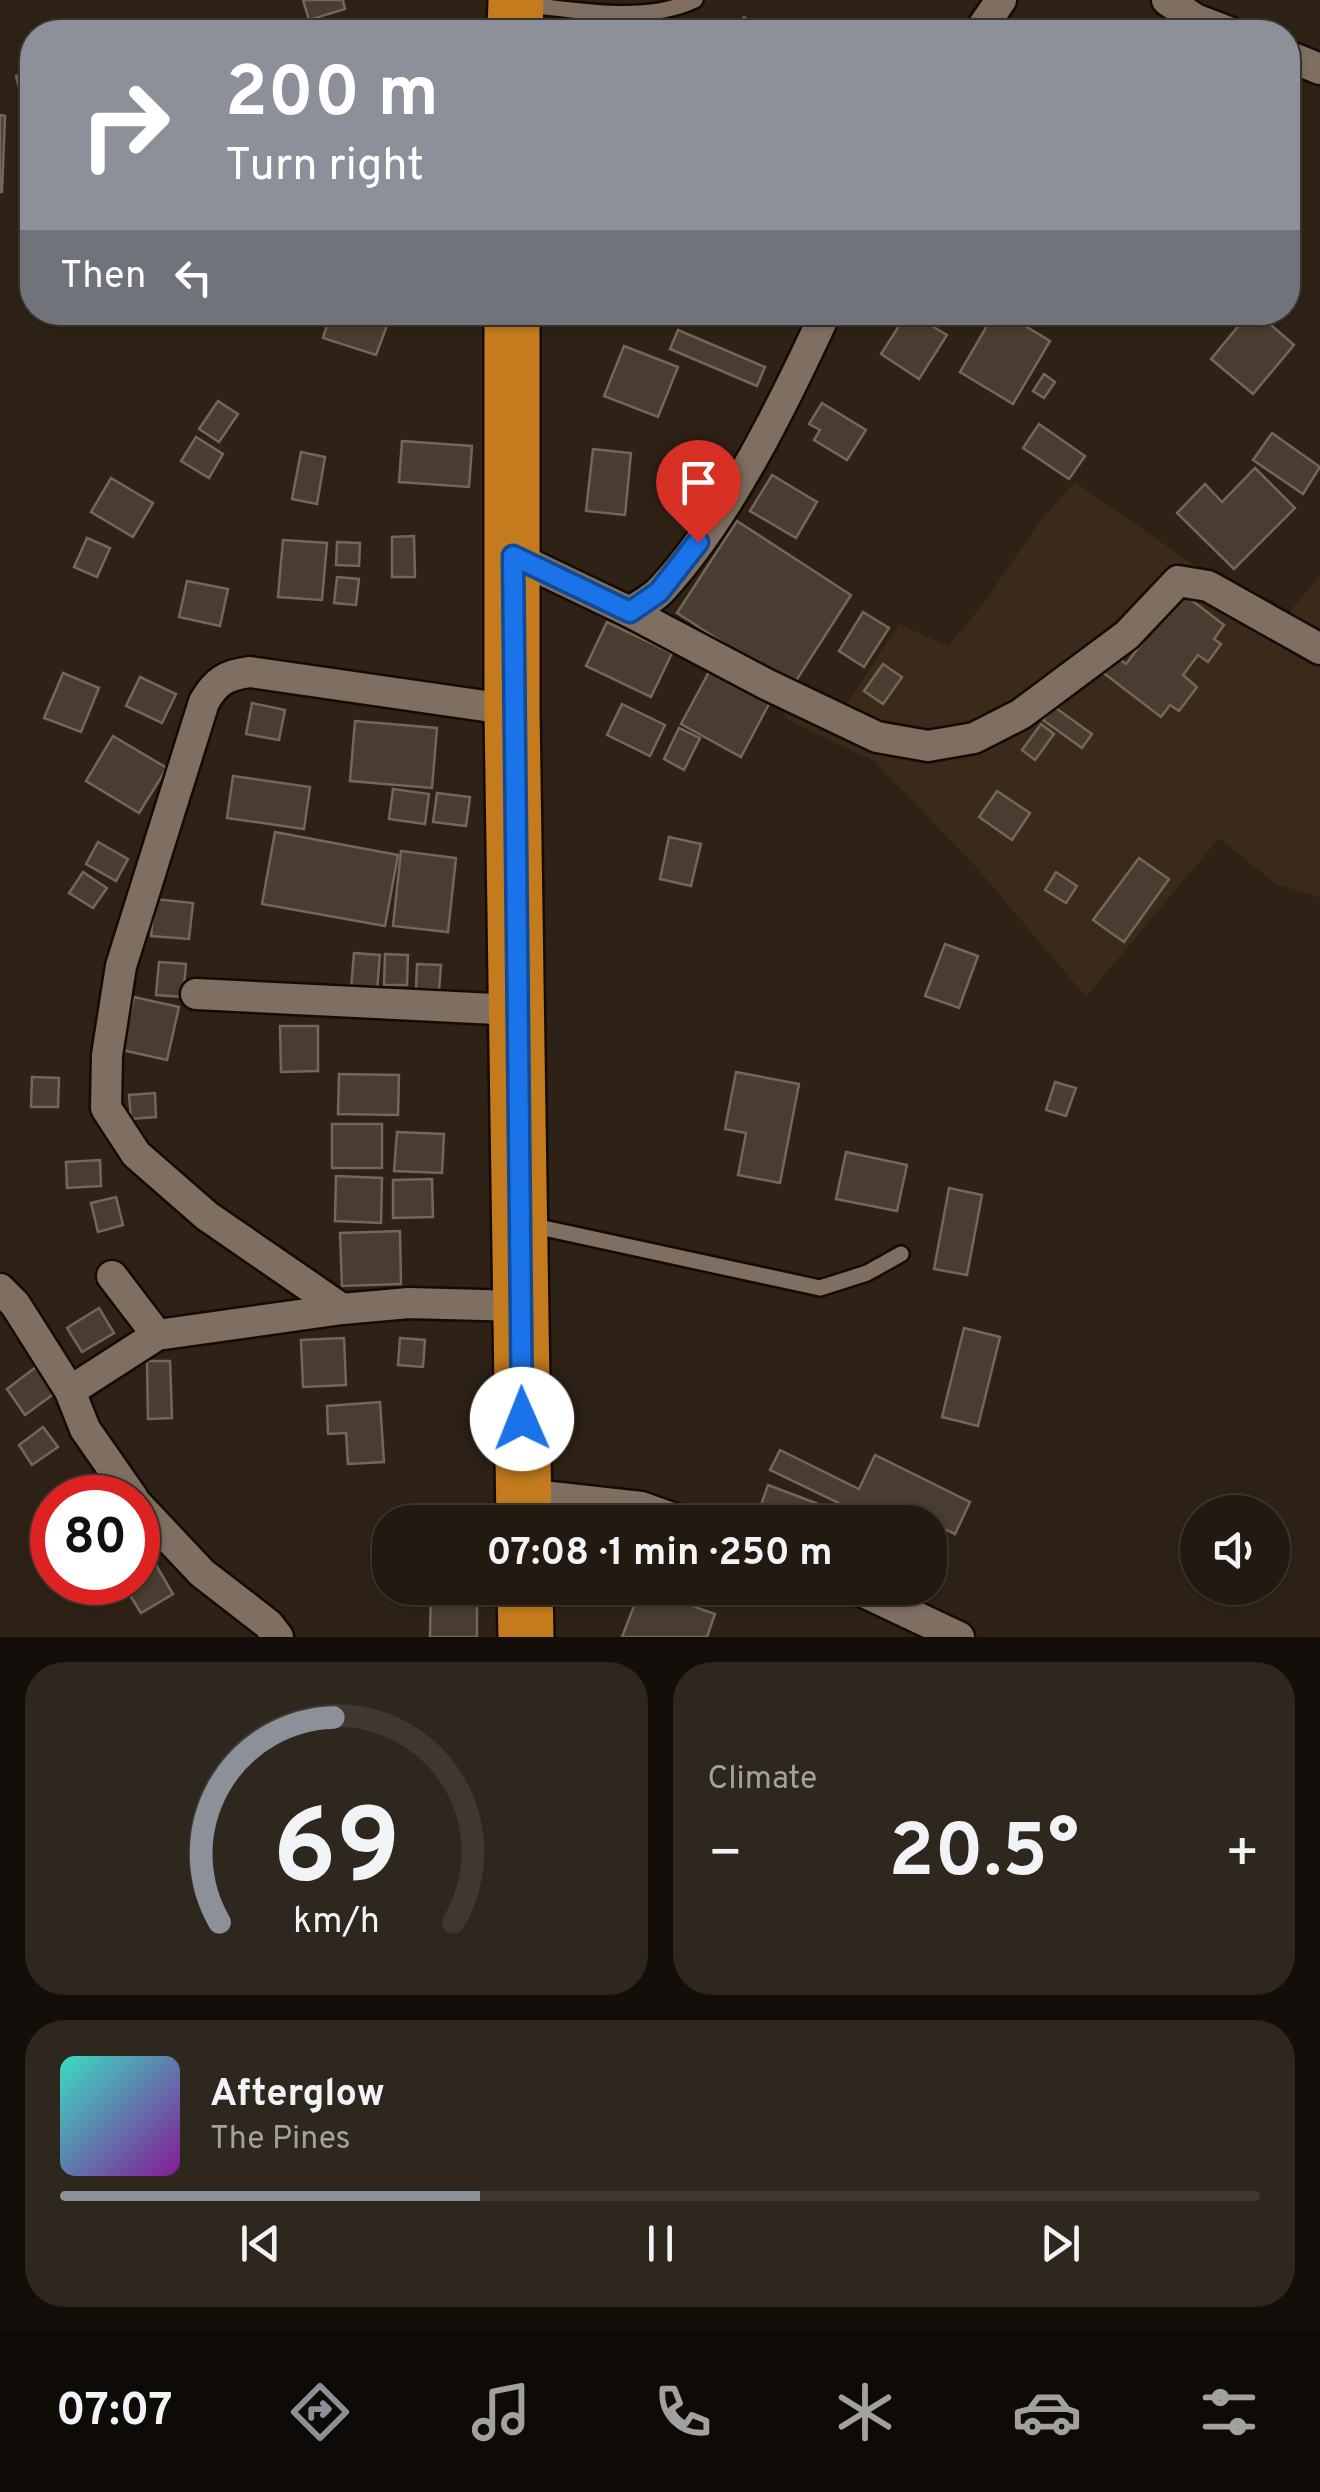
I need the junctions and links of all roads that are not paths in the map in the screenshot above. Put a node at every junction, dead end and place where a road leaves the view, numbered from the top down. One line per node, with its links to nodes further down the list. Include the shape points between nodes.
1 (694, 0): 3 (lane, via 623,14)
2 (1167, 0): 4 (street)
3 (516, 12)
4 (1198, 20)
5 (512, 325): 7 (highway)
6 (820, 325): 8 (street, via 717,517 659,592)
7 (513, 556): 8 (street); 10 (highway)
8 (630, 612): 9 (street, via 877,737 928,746 974,738 1020,714 1128,635 1178,580 1208,586)
9 (1320, 648)
10 (512, 710): 12 (highway); 18 (street, via 250,672 227,675 204,702 122,966 106,1108 136,1154 207,1216)
11 (196, 994): 12 (street)
12 (516, 1010): 13 (highway)
13 (522, 1223): 14 (lane, via 820,1288); 17 (highway)
14 (901, 1254)
15 (112, 1276): 19 (street)
16 (0, 1289): 20 (street)
17 (520, 1306): 18 (street); 22 (highway)
18 (342, 1309): 19 (street)
19 (157, 1335): 20 (street)
20 (70, 1391): 21 (street, via 85,1429)
21 (116, 1475)
22 (524, 1505)
23 (160, 1528): 26 (street)
24 (525, 1605): 27 (highway)
25 (891, 1605): 28 (street)
26 (278, 1637)
27 (526, 1637)
28 (960, 1637)

